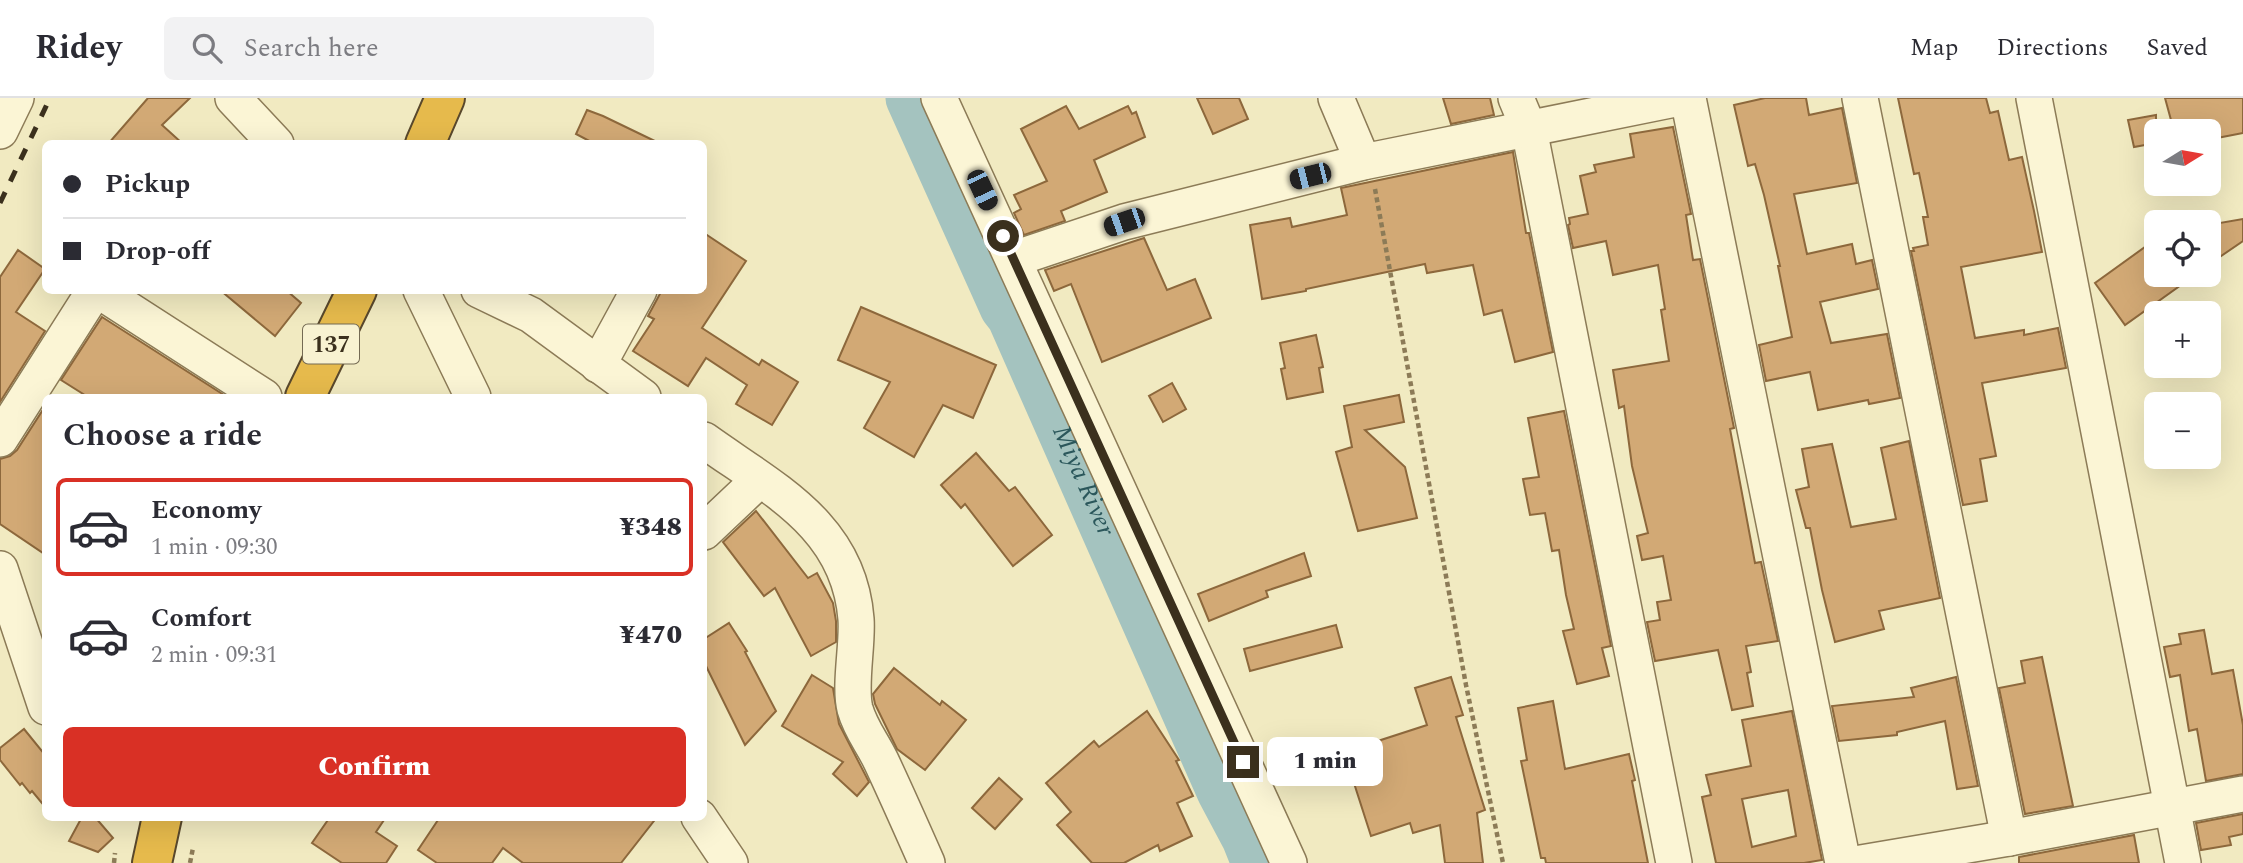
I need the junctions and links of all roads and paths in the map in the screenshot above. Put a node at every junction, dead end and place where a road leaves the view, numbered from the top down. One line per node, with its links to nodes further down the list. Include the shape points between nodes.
1 (16, 98): 11 (street)
2 (233, 98): 12 (street)
3 (445, 98): 13 (highway)
4 (939, 98): 15 (street)
5 (1336, 98): 14 (street)
6 (1680, 98): 10 (street)
7 (1688, 98): 48 (street)
8 (1860, 98): 37 (street)
9 (2034, 98): 34 (street)
10 (1523, 114): 14 (street); 47 (street)
11 (0, 131)
12 (272, 140)
13 (427, 140)
14 (1366, 162): 15 (street, via 1124,222); 46 (path)
15 (1014, 259): 45 (street)
16 (93, 294): 27 (street)
17 (102, 294): 23 (street)
18 (355, 294): 24 (highway, 137)
19 (423, 294): 25 (street)
20 (487, 294): 22 (street, via 531,315)
21 (637, 294): 22 (street)
22 (598, 365): 26 (street)
23 (259, 394)
24 (306, 394)
25 (472, 394)
26 (639, 394)
27 (0, 439)
28 (707, 442): 29 (street)
29 (759, 480): 30 (street); 44 (street, via 814,521 848,576 856,621 854,705)
30 (707, 530)
31 (0, 569): 32 (street)
32 (42, 695)
33 (2243, 794): 34 (street)
34 (2172, 807): 37 (street); 50 (street)
35 (161, 821): 41 (highway)
36 (702, 821): 43 (street)
37 (2009, 838): 49 (street)
38 (193, 848): 42 (path)
39 (115, 853): 40 (path)
40 (114, 863)
41 (152, 863)
42 (190, 863)
43 (730, 863)
44 (927, 863)
45 (1289, 863)
46 (1503, 863)
47 (1674, 863)
48 (1843, 863)
49 (1861, 863)
50 (2183, 863)

